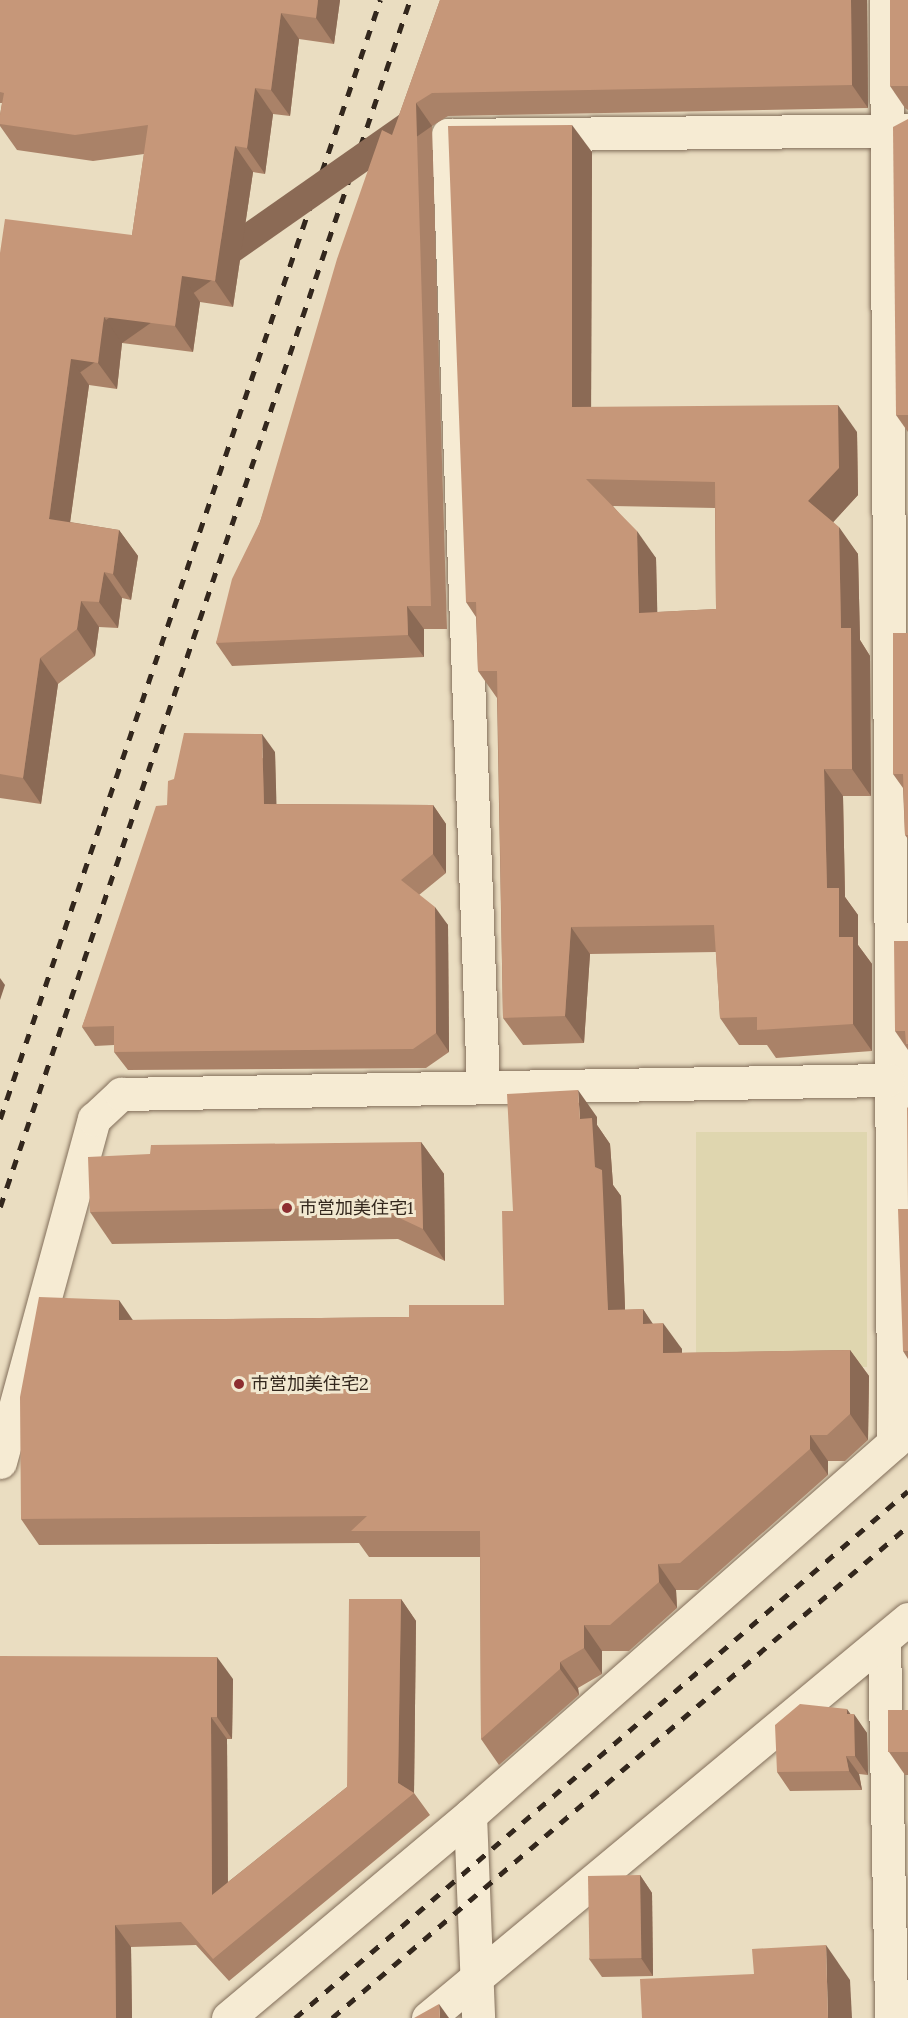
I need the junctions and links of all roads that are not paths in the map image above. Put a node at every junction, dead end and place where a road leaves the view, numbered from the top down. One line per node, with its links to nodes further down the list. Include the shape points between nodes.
1 (886, 0): 2 (street)
2 (898, 131): 3 (street); 4 (street, via 448,135)
3 (888, 1080): 4 (street); 5 (street)
4 (483, 1085): 6 (street, via 121,1094 94,1119)
5 (901, 1437): 9 (street)
6 (0, 1462)
7 (908, 1619): 8 (street)
8 (884, 1641): 10 (street); 14 (street)
9 (470, 1815): 10 (street); 11 (street)
10 (477, 1975): 12 (street); 13 (street)
11 (228, 2018)
12 (428, 2018)
13 (478, 2018)
14 (891, 2018)

